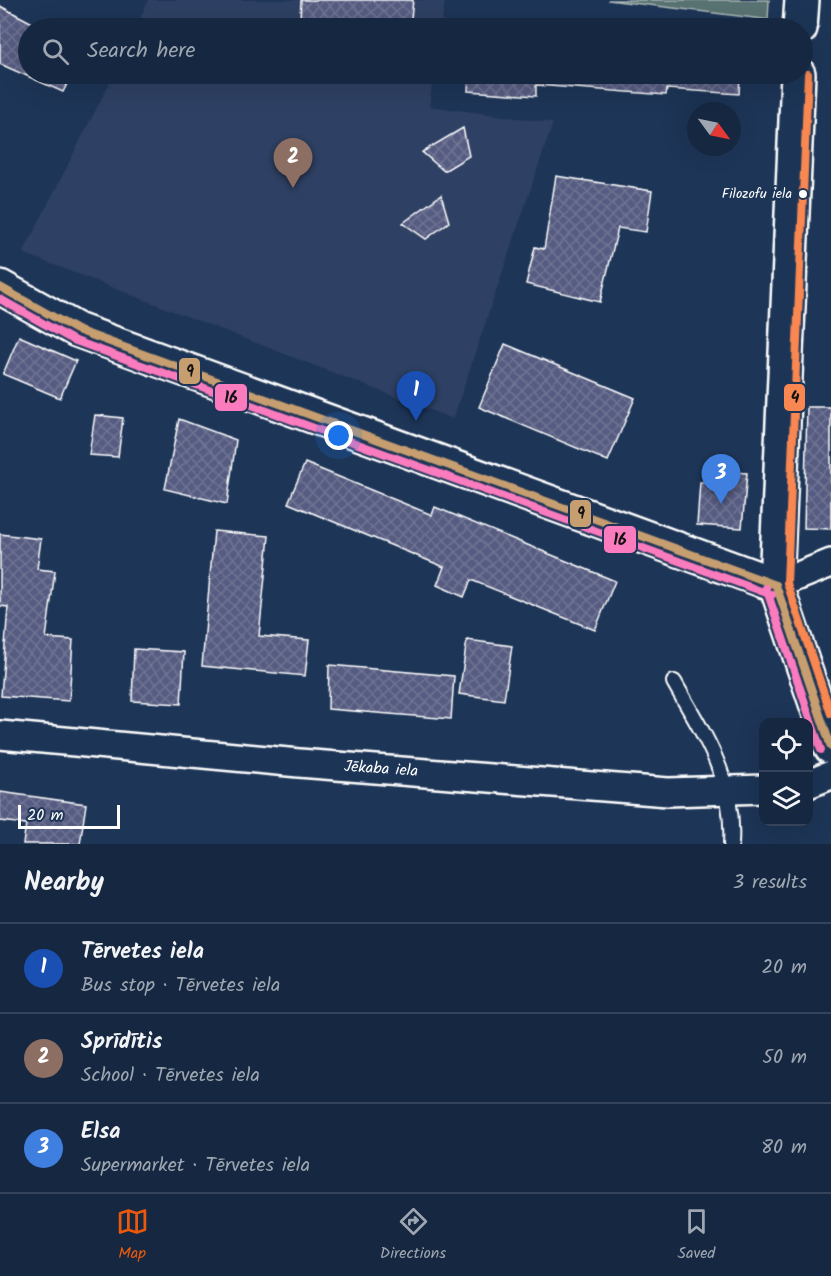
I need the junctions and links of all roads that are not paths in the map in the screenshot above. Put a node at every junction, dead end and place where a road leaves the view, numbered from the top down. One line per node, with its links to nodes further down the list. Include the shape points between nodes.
1 (802, 0): 2 (main road)
2 (801, 18)
3 (798, 84): 6 (main road)
4 (0, 287): 6 (main road, via 76,330)
5 (831, 563): 6 (street)
6 (776, 585): 9 (main road)
7 (675, 682): 13 (lane, via 719,761)
8 (0, 735): 13 (street, Jēkaba iela, via 668,792)
9 (831, 747)
10 (831, 776): 11 (street)
11 (813, 782)
12 (759, 789): 13 (street, Jēkaba iela)
13 (727, 792): 14 (lane)
14 (731, 844)

